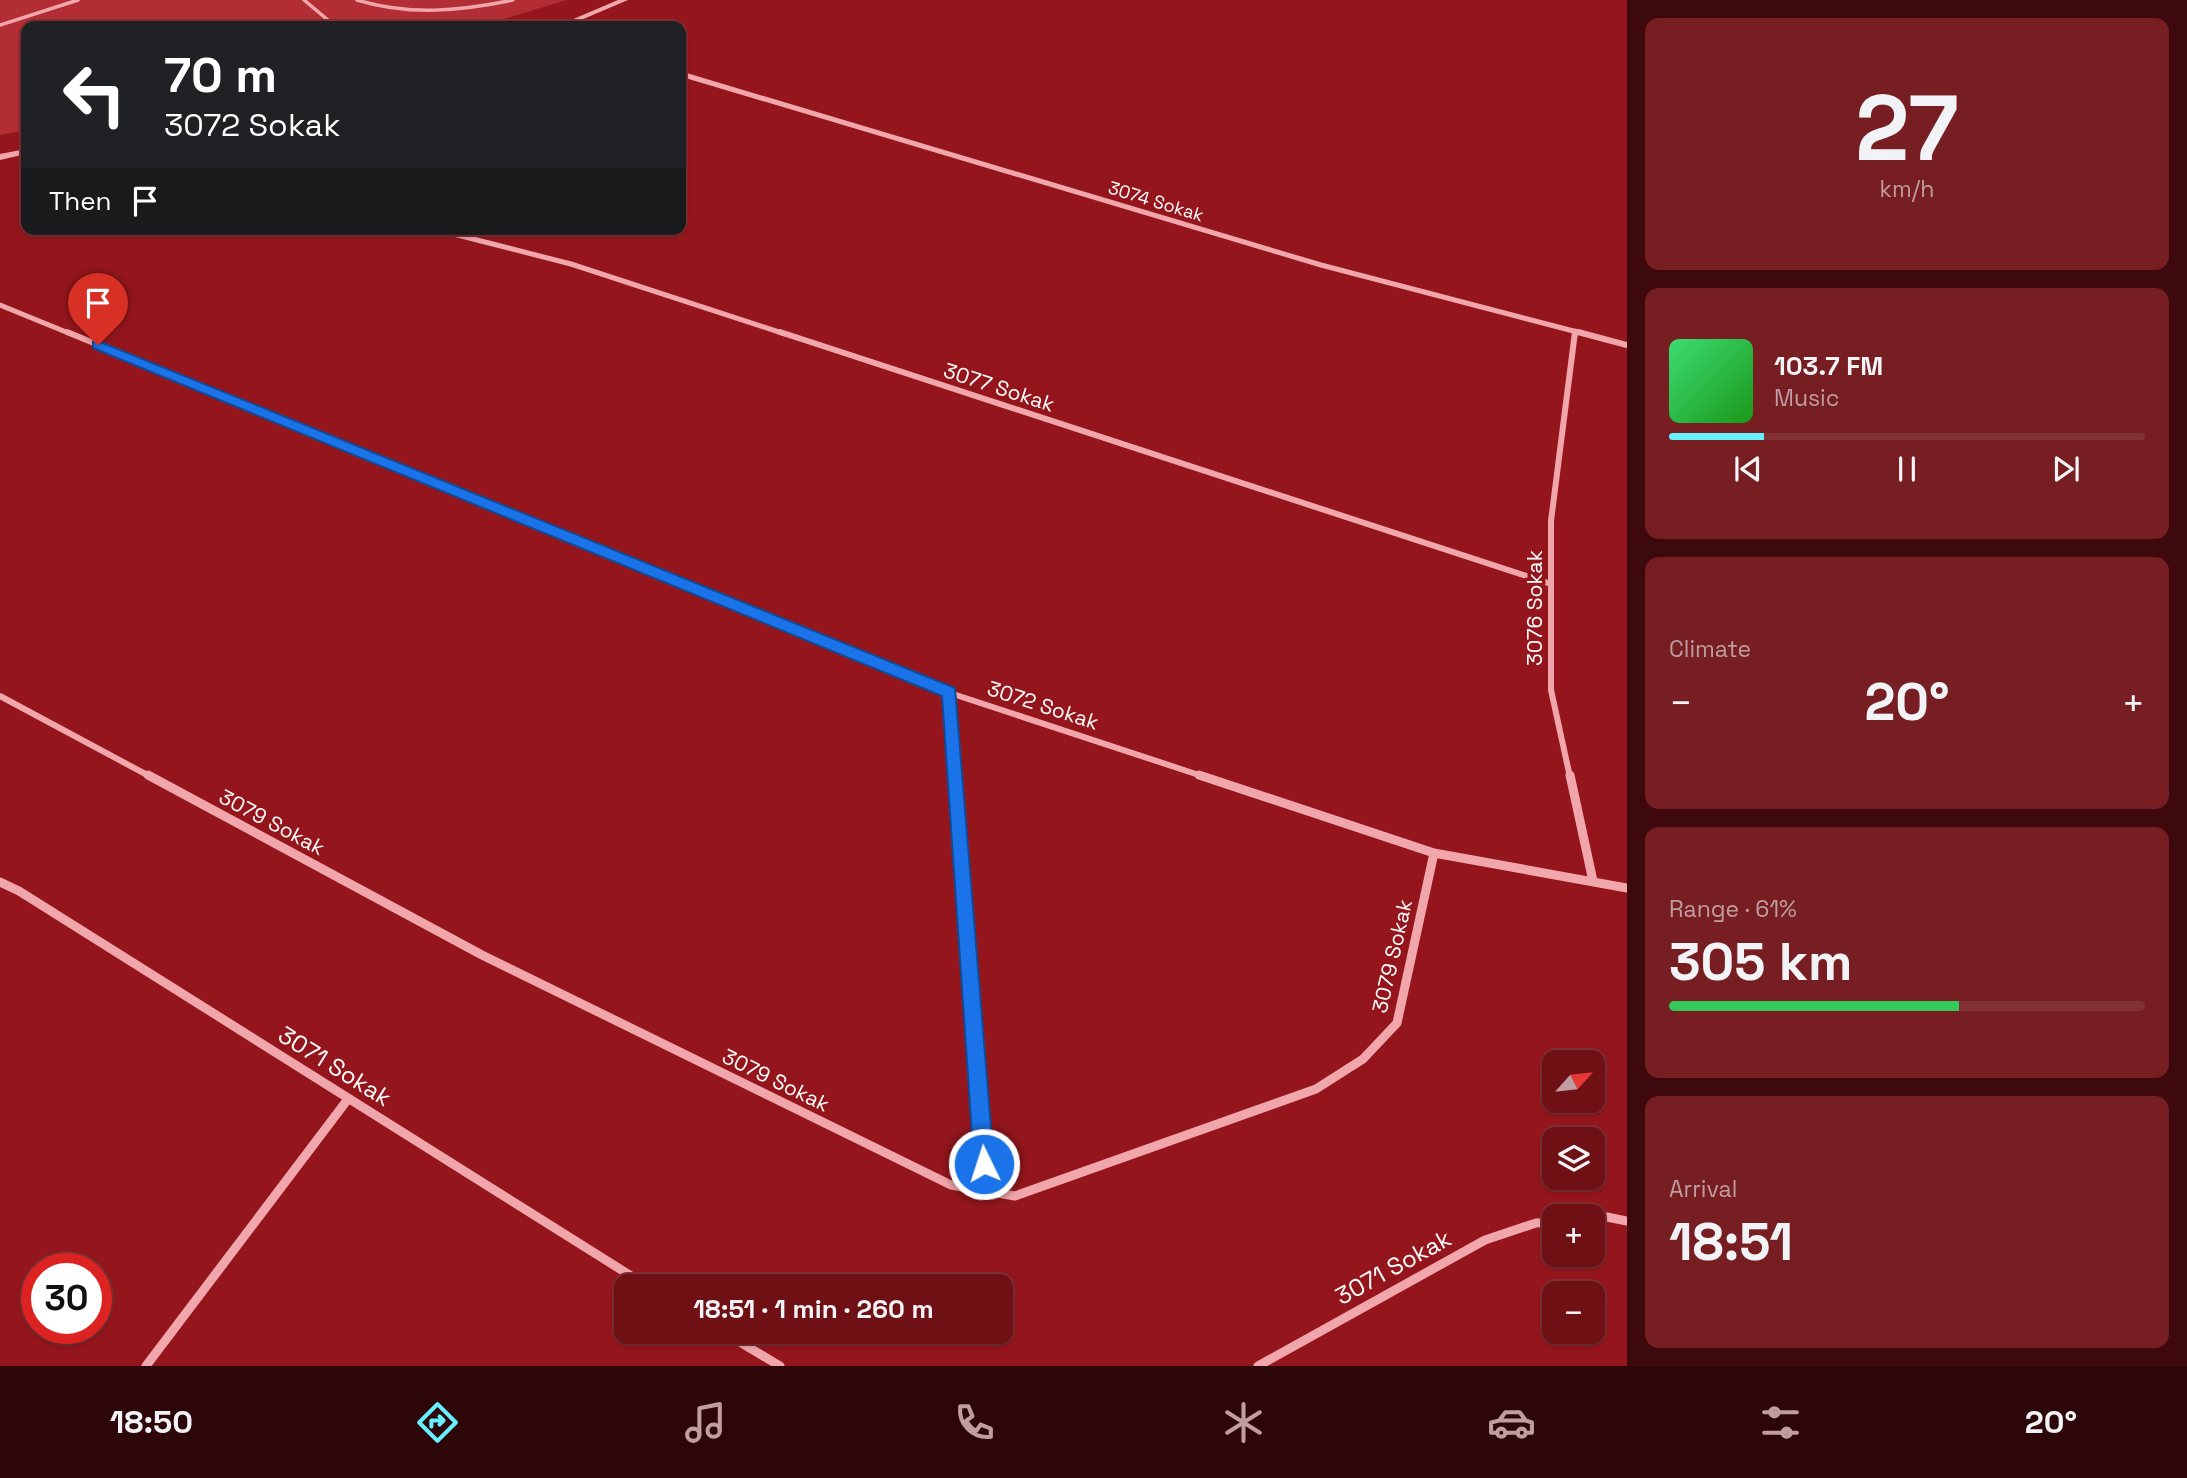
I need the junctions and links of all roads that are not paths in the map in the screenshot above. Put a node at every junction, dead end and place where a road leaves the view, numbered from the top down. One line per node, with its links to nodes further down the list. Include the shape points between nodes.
1 (78, 0): 8 (lane)
2 (304, 0): 6 (lane)
3 (357, 0): 4 (lane, via 391,9 434,12)
4 (513, 0)
5 (624, 0): 7 (street)
6 (329, 21)
7 (573, 21)
8 (0, 25)
9 (686, 75): 14 (street, 3074 Sokak, via 1321,265)
10 (21, 153): 11 (street)
11 (0, 157)
12 (457, 235): 16 (street, 3077 Sokak, via 571,264)
13 (0, 305): 17 (street, 3072 Sokak)
14 (1575, 331): 15 (street, 3074 Sokak); 16 (street, 3076 Sokak, via 1551,521)
15 (1627, 345)
16 (1551, 584): 20 (street, 3076 Sokak, via 1551,690)
17 (950, 693): 19 (street, 3072 Sokak); 24 (street)
18 (0, 696): 24 (street, 3079 Sokak, via 482,956 951,1185)
19 (1434, 853): 20 (street, 3072 Sokak); 24 (street, 3079 Sokak, via 1397,1023 1363,1059 1316,1089 1015,1196)
20 (1593, 881): 22 (street, 3072 Sokak)
21 (0, 882): 23 (street, 3071 Sokak)
22 (1627, 888)
23 (348, 1099): 28 (street, 3071 Sokak); 30 (street)
24 (986, 1191)
25 (1605, 1217): 26 (street)
26 (1627, 1221)
27 (1542, 1223): 32 (street, 3071 Sokak, via 1485,1240)
28 (628, 1274)
29 (743, 1344): 31 (street)
30 (146, 1366)
31 (780, 1366)
32 (1258, 1366)

